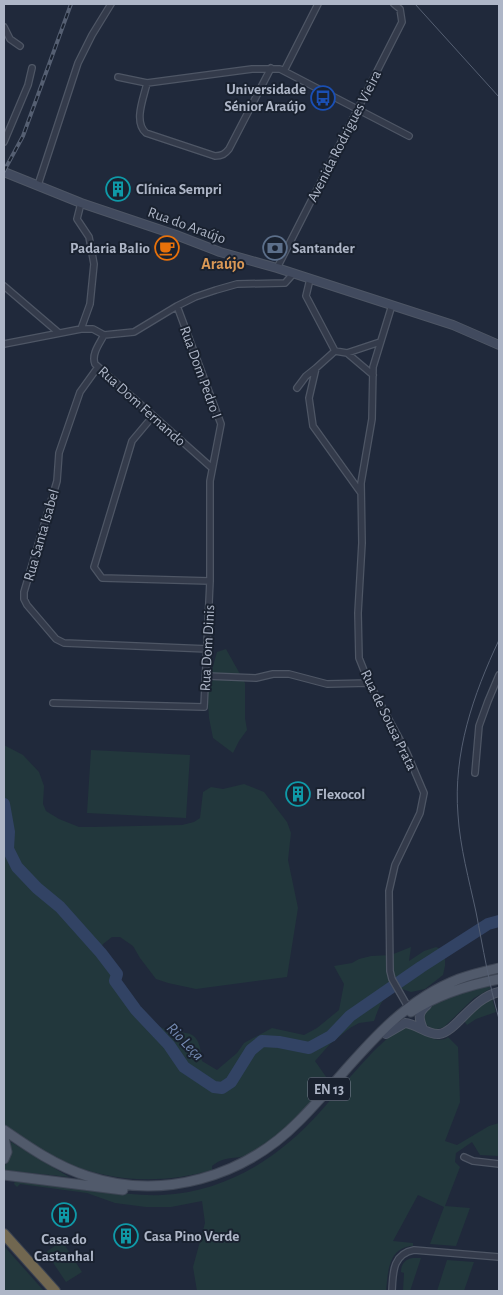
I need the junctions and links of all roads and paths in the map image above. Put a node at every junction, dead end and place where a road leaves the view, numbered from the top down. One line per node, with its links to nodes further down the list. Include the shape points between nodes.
1 (111, 4): 16 (street, via 78,62)
2 (318, 4): 9 (street)
3 (394, 4): 12 (street, Avenida Rodrigues Vieira, via 400,10 402,22)
4 (4, 27): 5 (street)
5 (7, 38): 6 (street)
6 (20, 46)
7 (32, 68): 14 (street)
8 (271, 68): 9 (street); 11 (street); 11 (street, via 229,149 220,156 142,129 139,120)
9 (284, 71): 12 (street)
10 (118, 77): 11 (street)
11 (147, 83)
12 (358, 110): 13 (street); 18 (street, Avenida Rodrigues Vieira)
13 (409, 136)
14 (4, 142)
15 (4, 172): 16 (main road, Rua do Araújo)
16 (38, 185): 17 (main road, Rua do Araújo)
17 (81, 203): 18 (main road, Rua do Araújo, via 220,252); 24 (street, via 77,219 89,237 94,264 90,304)
18 (277, 268): 19 (main road, Rua do Araújo)
19 (293, 274): 20 (main road, Rua do Araújo); 23 (street, via 285,283 237,284 202,294)
20 (310, 279): 22 (main road, Rua do Araújo); 30 (street, via 306,296)
21 (4, 286): 25 (street)
22 (392, 305): 27 (street, Rua de Sousa Prata); 29 (main road, Rua do Araújo, via 453,325)
23 (177, 306): 26 (street, via 134,332); 37 (street, Rua Dom Pedro I, via 220,424)
24 (81, 329): 25 (street); 26 (street, via 93,329)
25 (59, 333): 28 (street)
26 (104, 335): 32 (street, Rua Dom Fernando, via 93,360)
27 (380, 342): 31 (street); 34 (street, Rua de Sousa Prata)
28 (4, 344)
29 (499, 345)
30 (335, 351): 31 (street); 33 (street)
31 (347, 353): 34 (street)
32 (98, 367): 36 (street, Rua Dom Fernando); 40 (street, Rua Santa Isabel, via 80,392 59,453 57,481 24,599 56,639 64,642)
33 (316, 368): 35 (street); 38 (street, via 309,398 313,426)
34 (372, 374): 38 (street, Rua de Sousa Prata, via 372,419)
35 (297, 388)
36 (153, 416): 37 (street, Rua Dom Fernando); 39 (street, via 132,441 94,567 102,578)
37 (212, 468): 39 (street, Rua Dom Dinis)
38 (361, 493): 43 (street, Rua de Sousa Prata, via 359,658)
39 (210, 581): 40 (street, Rua Dom Dinis)
40 (208, 649): 42 (street, Rua Dom Dinis)
41 (499, 675): 45 (street, via 479,726)
42 (207, 676): 43 (street, via 256,678 289,674 327,684); 44 (street, Rua Dom Dinis, via 204,707)
43 (369, 683): 50 (street, Rua de Sousa Prata, via 406,750 424,794 420,813 396,865 389,891 389,965 392,979)
44 (54, 702)
45 (474, 773)
46 (499, 968): 50 (main road, EN 13, via 446,984)
47 (499, 978): 49 (main road, EN 13, via 459,989)
48 (499, 992): 51 (main road, via 480,1000 445,1032 433,1034)
49 (432, 1001): 51 (main road, via 420,1011); 52 (main road, EN 13, via 409,1013)
50 (408, 1007): 53 (main road, EN 13, via 382,1029 278,1141 244,1163 203,1179 150,1186 96,1179 58,1164)
51 (423, 1029): 52 (main road, via 406,1023)
52 (386, 1034): 58 (main road, EN 13, via 286,1142 261,1160 225,1177 193,1187 150,1191)
53 (4, 1130)
54 (4, 1138): 56 (main road, via 7,1152)
55 (464, 1157): 57 (street)
56 (4, 1159)
57 (499, 1164)
58 (4, 1176)
59 (4, 1234): 63 (highway)
60 (4, 1240): 62 (highway)
61 (499, 1257): 64 (street, via 408,1251 395,1264)
62 (50, 1291)
63 (55, 1291)
64 (392, 1291)

